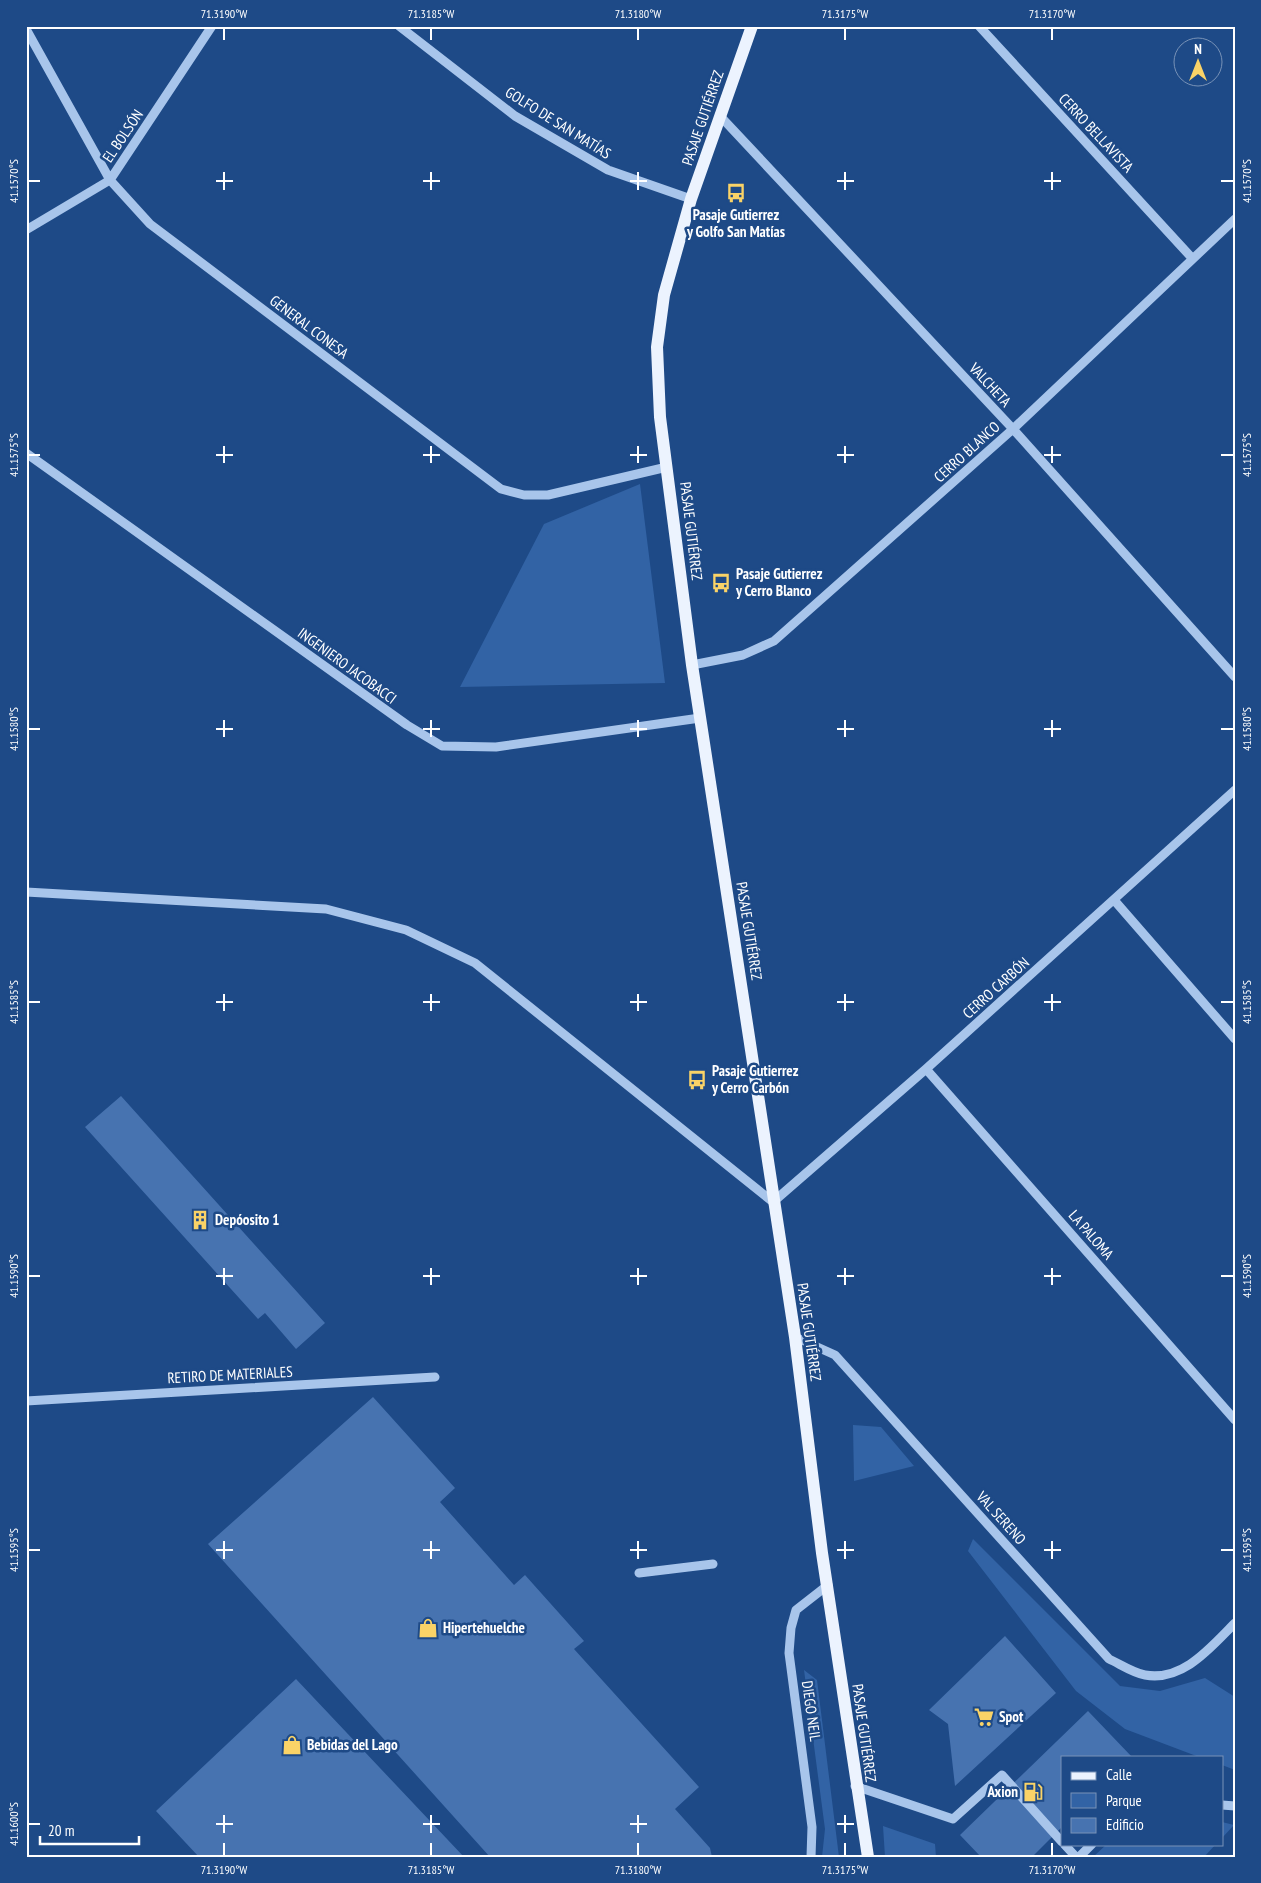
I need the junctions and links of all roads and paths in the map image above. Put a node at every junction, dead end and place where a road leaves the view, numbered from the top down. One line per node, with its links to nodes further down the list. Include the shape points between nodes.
1 (212, 26): 7 (street, EL BOLSÓN)
2 (399, 26): 8 (street, GOLFO DE SAN MATÍAS, via 515,116 608,170)
3 (752, 26): 6 (main road, PASAJE GUTIÉRREZ)
4 (979, 26): 11 (street, CERRO BELLAVISTA)
5 (26, 29): 7 (street, GENERAL CONESA)
6 (721, 117): 8 (main road, PASAJE GUTIÉRREZ); 12 (street, VALCHETA)
7 (110, 180): 10 (street, EL BOLSÓN); 14 (street, GENERAL CONESA, via 150,224 500,489 524,495 548,495)
8 (691, 199): 14 (main road, PASAJE GUTIÉRREZ, via 664,295 657,347)
9 (1235, 219): 11 (street, CERRO BLANCO)
10 (26, 230)
11 (1192, 258): 12 (street, CERRO BLANCO)
12 (1013, 430): 15 (street, CERRO BLANCO, via 774,642 743,655); 16 (street, VALCHETA)
13 (26, 453): 17 (street, INGENIERO JACOBACCI, via 406,725 442,746 496,747)
14 (666, 467): 15 (main road, PASAJE GUTIÉRREZ)
15 (692, 665): 17 (main road, PASAJE GUTIÉRREZ)
16 (1235, 677)
17 (700, 718): 23 (main road, PASAJE GUTIÉRREZ)
18 (1235, 790): 20 (street, CERRO CARBÓN)
19 (26, 892): 23 (street, via 326,909 406,930 475,963)
20 (1114, 900): 21 (street); 22 (street, CERRO CARBÓN)
21 (1235, 1039)
22 (926, 1069): 23 (street, CERRO CARBÓN); 27 (street, LA PALOMA)
23 (773, 1202): 24 (main road, PASAJE GUTIÉRREZ)
24 (795, 1337): 30 (main road, PASAJE GUTIÉRREZ); 31 (street, VAL SERENO, via 835,1355 1110,1659 1145,1675 1172,1673 1200,1658)
25 (435, 1376): 26 (street, RETIRO DE MATERIALES)
26 (26, 1401)
27 (1235, 1420)
28 (713, 1564): 29 (street)
29 (639, 1573)
30 (828, 1585): 32 (main road, PASAJE GUTIÉRREZ); 37 (street, DIEGO NEIL, via 796,1610 789,1653 812,1827)
31 (1235, 1623)
32 (855, 1786): 33 (street, via 952,1819 1002,1775); 36 (main road, PASAJE GUTIÉRREZ)
33 (1061, 1841)
34 (1066, 1846): 38 (street)
35 (1090, 1846): 38 (street)
36 (866, 1855)
37 (811, 1857)
38 (1077, 1857)

